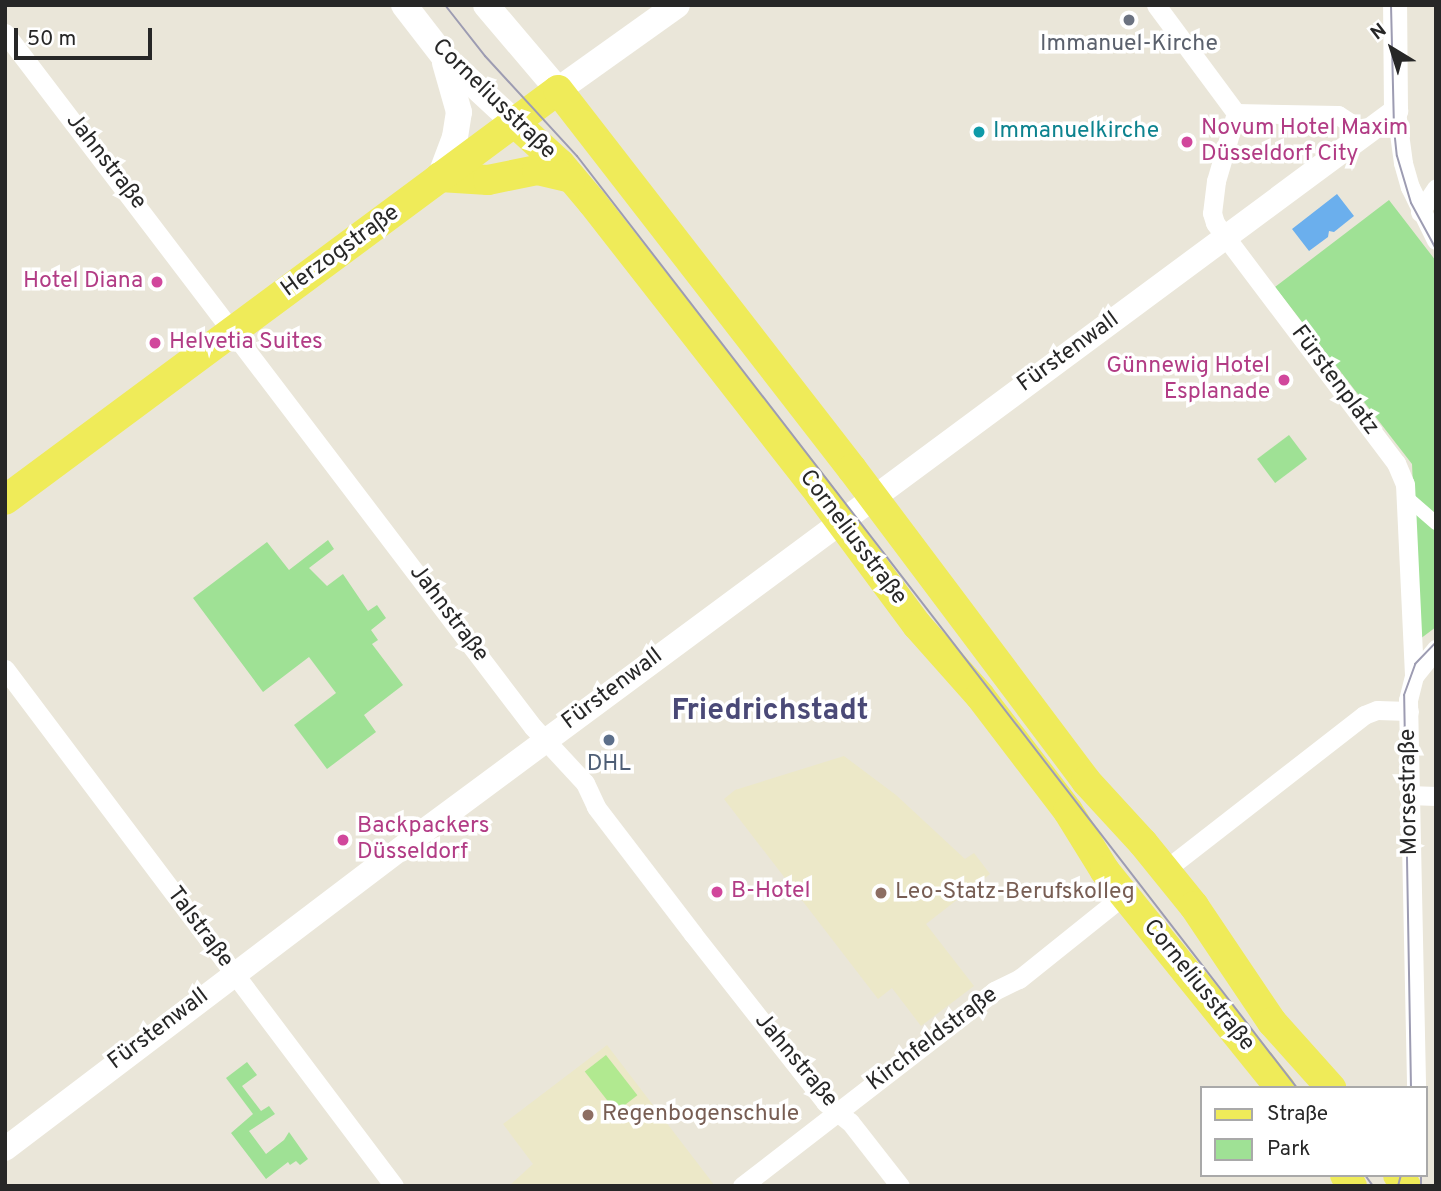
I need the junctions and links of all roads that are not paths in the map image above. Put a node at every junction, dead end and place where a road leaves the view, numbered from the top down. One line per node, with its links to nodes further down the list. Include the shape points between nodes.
1 (404, 5): 7 (main road, Corneliusstraße)
2 (486, 5): 8 (main road, Corneliusstraße)
3 (677, 5): 8 (main road, Herzogstraße)
4 (1156, 5): 10 (street)
5 (1395, 5): 9 (street)
6 (5, 33): 19 (street, Jahnstraße)
7 (445, 58): 11 (main road, Corneliusstraße); 13 (main road, via 459,112 456,137)
8 (558, 90): 11 (main road, Herzogstraße); 20 (main road, Corneliusstraße)
9 (1396, 111): 12 (street); 16 (street, via 1403,163)
10 (1236, 113): 12 (street, via 1338,115 1352,124); 17 (street, Fürstenplatz, via 1216,181 1212,213)
11 (514, 122): 13 (main road, Herzogstraße); 14 (main road, Corneliusstraße)
12 (1361, 138): 17 (street)
13 (440, 177): 14 (main road, via 488,180 537,170); 19 (main road, Herzogstraße)
14 (571, 178): 23 (main road, Corneliusstraße)
15 (1436, 188): 16 (street)
16 (1420, 212): 18 (street)
17 (1226, 239): 20 (street, Fürstenwall); 21 (street, Fürstenplatz, via 1396,463 1403,474)
18 (1436, 240)
19 (234, 329): 22 (main road, Herzogstraße); 29 (street, Jahnstraße)
20 (873, 497): 23 (street, Fürstenwall); 32 (main road, Corneliusstraße, via 1086,780)
21 (1406, 497): 24 (street); 27 (street, Morsestraße)
22 (5, 500)
23 (839, 522): 29 (street, Fürstenwall); 33 (main road, Corneliusstraße, via 1068,811)
24 (1436, 523)
25 (1436, 649): 27 (street)
26 (5, 669): 36 (street, Talstraße)
27 (1414, 676): 28 (street, Morsestraße)
28 (1409, 711): 30 (street, Morsestraße); 32 (street, via 1377,710 1364,715)
29 (547, 739): 36 (street, Fürstenwall); 40 (street, Jahnstraße, via 585,783 596,807 707,952)
30 (1409, 795): 31 (street); 39 (street, Morsestraße)
31 (1436, 796)
32 (1165, 870): 34 (main road, Corneliusstraße)
33 (1116, 901): 35 (main road, Corneliusstraße); 40 (street, Kirchfeldstraße)
34 (1221, 945): 35 (main road, via 1206,944 1187,926 1174,934); 38 (main road, Corneliusstraße, via 1272,1021)
35 (1171, 951): 37 (main road, Corneliusstraße)
36 (234, 974): 41 (street, Fürstenwall); 42 (street, Talstraße)
37 (1278, 1086)
38 (1329, 1086)
39 (1416, 1086)
40 (838, 1113): 43 (street, Kirchfeldstraße); 44 (street, Jahnstraße)
41 (5, 1149)
42 (394, 1186)
43 (742, 1186)
44 (900, 1186)

